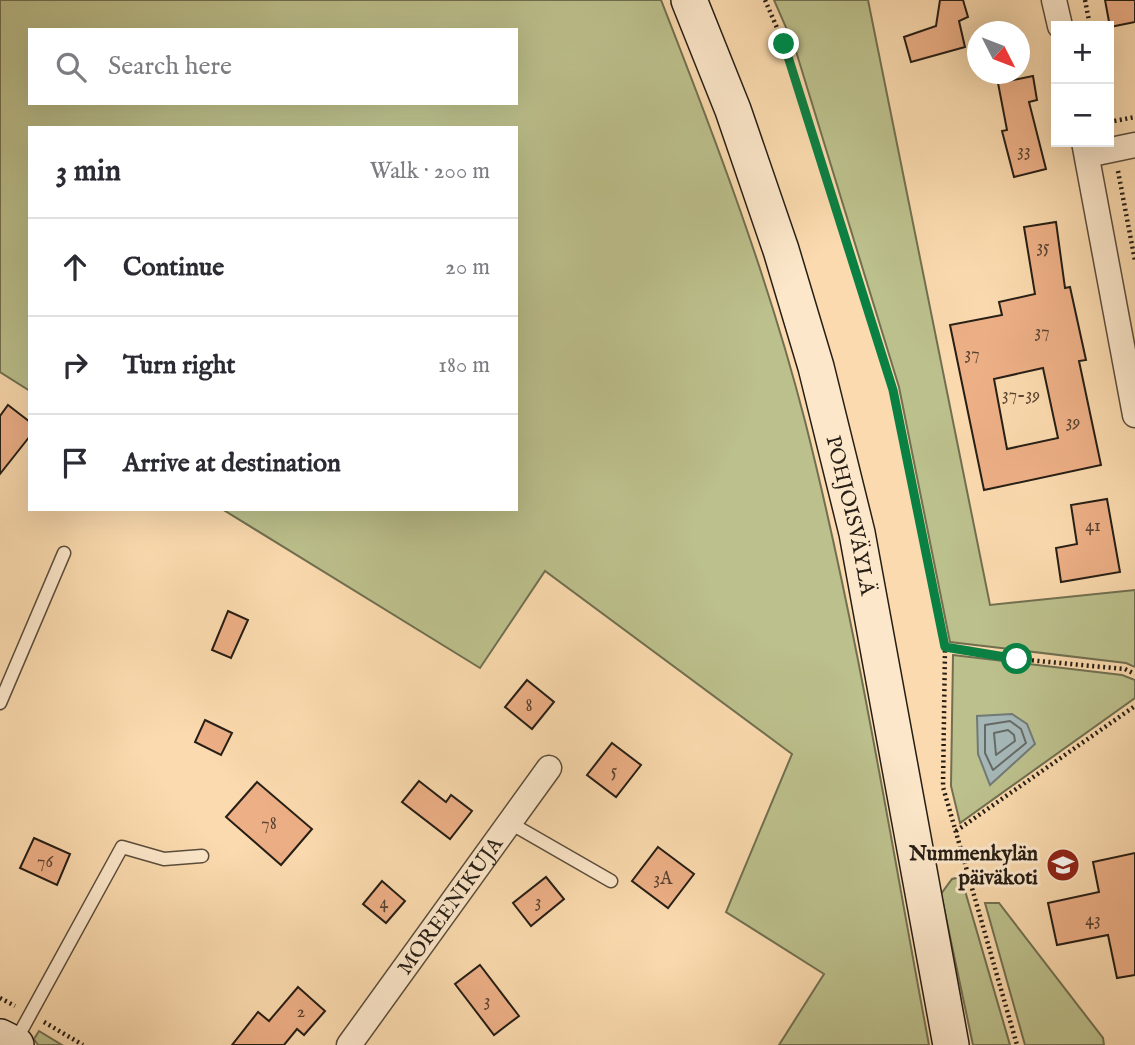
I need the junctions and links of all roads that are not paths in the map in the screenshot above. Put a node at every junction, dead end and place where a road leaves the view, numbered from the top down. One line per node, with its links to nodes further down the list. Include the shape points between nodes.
1 (689, 0): 15 (street, POHJOISVÄYLÄ, via 781,250 819,380 857,533)
2 (1054, 0): 3 (street)
3 (1059, 21)
4 (1124, 147): 5 (street)
5 (1085, 148): 6 (street)
6 (1135, 415)
7 (64, 553): 8 (lane)
8 (0, 703)
9 (549, 768): 10 (street, MOREENIKUJA)
10 (510, 823): 12 (lane); 14 (street, MOREENIKUJA)
11 (202, 856): 13 (lane, via 164,859 122,847)
12 (611, 881)
13 (10, 1042)
14 (349, 1045)
15 (951, 1045)

